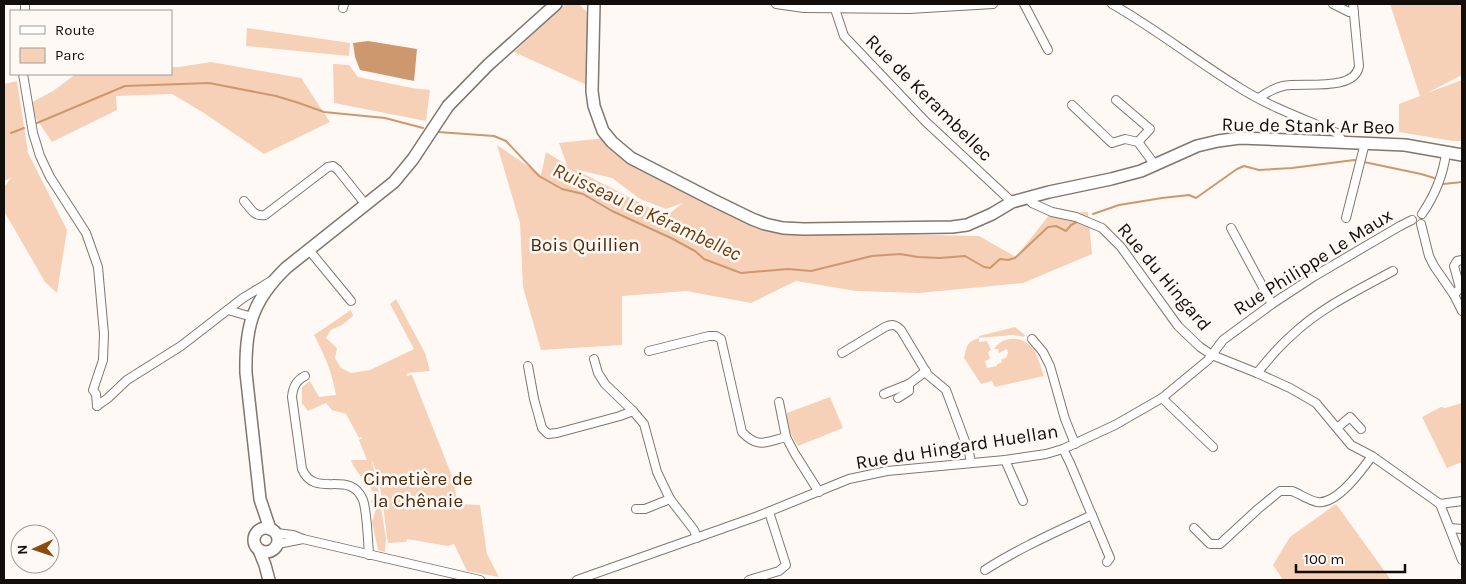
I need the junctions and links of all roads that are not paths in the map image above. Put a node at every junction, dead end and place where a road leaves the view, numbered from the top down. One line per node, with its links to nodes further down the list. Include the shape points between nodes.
1 (556, 4): 24 (street, via 472,80 448,106 394,182)
2 (594, 4): 23 (street, via 592,91 603,131 631,158 713,200 765,224 804,229 968,225)
3 (776, 4): 9 (street)
4 (994, 4): 9 (street)
5 (1024, 4): 10 (street)
6 (1112, 4): 12 (street)
7 (1333, 4): 8 (street, via 1349,12)
8 (1353, 8): 12 (street, via 1359,66 1353,78 1343,82 1285,86)
9 (835, 9): 23 (street, Rue de Kerambellec, via 844,36 925,121)
10 (1048, 50)
11 (23, 75): 37 (street, via 40,156 86,233 98,267 104,334 103,360 93,390 97,406 127,380 181,346)
12 (1259, 98): 16 (street, via 1338,133)
13 (1116, 100): 15 (street, via 1150,129)
14 (1072, 105): 15 (street, via 1112,144 1124,138)
15 (1138, 142): 20 (street)
16 (1343, 142): 17 (street, Rue de Stank Ar Beo); 20 (street, Rue de Stank Ar Beo, via 1218,140)
17 (1365, 143): 18 (street, Rue de Stank Ar Beo, via 1405,145); 26 (street)
18 (1446, 153): 19 (street, Rue de Stank Ar Beo); 25 (street, via 1441,178)
19 (1462, 155)
20 (1155, 165): 21 (street, Rue de Stank Ar Beo)
21 (1029, 199): 23 (street, Rue de Stank Ar Beo); 43 (street, Rue du Hingard, via 1052,212 1076,217 1102,228 1120,247 1178,326)
22 (244, 201): 24 (street, via 254,214 265,215 333,166)
23 (1012, 202)
24 (366, 204): 30 (street)
25 (1422, 214): 27 (street, via 1418,212); 28 (street, via 1424,221)
26 (1346, 218)
27 (1412, 220): 28 (street); 36 (street, Rue Philippe Le Maux)
28 (1421, 224): 34 (street, via 1431,261)
29 (1231, 228): 36 (street)
30 (309, 250): 33 (street); 35 (street)
31 (1462, 260): 34 (street, via 1454,266 1460,288)
32 (1393, 272): 47 (street, via 1324,310 1292,335)
33 (275, 279): 37 (street); 39 (street)
34 (1454, 295): 38 (street)
35 (351, 301)
36 (1272, 304): 43 (street, Rue Philippe Le Maux, via 1223,340)
37 (228, 310): 39 (street)
38 (1462, 312)
39 (252, 317): 65 (street, via 246,339 246,373)
40 (1032, 339): 58 (street, via 1050,366)
41 (649, 351): 57 (street, via 709,336 721,339 742,432 750,441 760,444)
42 (842, 353): 46 (street, via 891,324 901,330)
43 (1212, 355): 47 (street, Rue du Hingard); 52 (street, Rue du Hingard Huellan)
44 (594, 359): 54 (street, via 605,384)
45 (528, 366): 54 (street, via 542,428 548,434)
46 (926, 371): 49 (street); 63 (street, via 946,390)
47 (1257, 373): 55 (street, Rue du Hingard, via 1316,404)
48 (305, 376): 80 (street, via 297,382 292,397 302,469 314,482 344,484 358,491 364,503)
49 (909, 384): 50 (street); 51 (street, via 909,392)
50 (884, 394)
51 (898, 398)
52 (1162, 398): 58 (street, Rue du Hingard Huellan); 59 (street)
53 (779, 402): 57 (street)
54 (633, 411): 66 (street, via 644,424 657,472)
55 (1337, 428): 56 (street, via 1350,417); 61 (street, Rue du Hingard, via 1351,445)
56 (1361, 430)
57 (786, 437): 64 (street)
58 (1075, 444): 60 (street, Rue du Hingard Huellan)
59 (1213, 447)
60 (1063, 450): 62 (street, Rue du Hingard Huellan); 72 (street)
61 (1372, 456): 69 (street, Rue du Hingard); 73 (street, via 1353,482 1330,499 1319,502 1291,491 1280,491 1220,544 1210,544)
62 (1005, 460): 63 (street, Rue du Hingard Huellan); 67 (street)
63 (971, 463): 64 (street, Rue du Hingard Huellan, via 887,471 849,480)
64 (819, 492): 71 (street, Rue du Hingard Huellan)
65 (260, 499): 76 (street); 78 (street)
66 (670, 499): 70 (street); 77 (street)
67 (1023, 500)
68 (1462, 501): 69 (street)
69 (1440, 504): 74 (street)
70 (636, 509)
71 (769, 512): 77 (street, Rue du Hingard Huellan); 87 (street, via 786,565 779,571)
72 (1092, 515): 82 (street, via 1110,558); 83 (street)
73 (1194, 528)
74 (1450, 528): 75 (street); 81 (street)
75 (1462, 528)
76 (256, 533): 78 (street, via 262,529); 79 (street, via 254,541)
77 (697, 538): 86 (street, Rue du Hingard Huellan)
78 (274, 539): 79 (street, via 266,552); 80 (street, via 303,539); 84 (street)
79 (259, 550): 84 (street)
80 (369, 554): 85 (street)
81 (1462, 560)
82 (1107, 562)
83 (985, 570)
84 (271, 580)
85 (480, 580)
86 (580, 580)
87 (749, 580)

